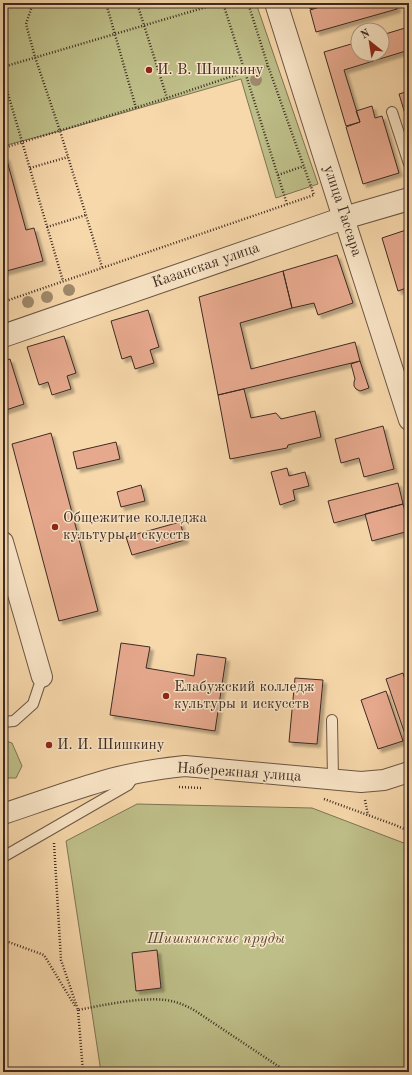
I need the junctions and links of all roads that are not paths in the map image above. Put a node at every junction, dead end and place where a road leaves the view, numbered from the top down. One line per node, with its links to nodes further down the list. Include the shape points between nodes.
1 (276, 3): 5 (street, улица Гассара)
2 (392, 112): 3 (lane)
3 (409, 164)
4 (409, 198): 5 (street, Казанская улица)
5 (344, 218): 6 (street, Казанская улица); 7 (street, улица Гассара)
6 (3, 336)
7 (409, 420)
8 (3, 542): 9 (street)
9 (42, 677): 11 (lane, via 33,704 14,721)
10 (332, 720): 14 (lane)
11 (3, 722)
12 (409, 772): 14 (street, Набережная улица, via 384,780 361,782)
13 (136, 773): 14 (street, Набережная улица, via 185,766); 15 (street, Набережная улица, via 103,781); 16 (lane, via 128,785)
14 (333, 779)
15 (3, 814)
16 (3, 857)

